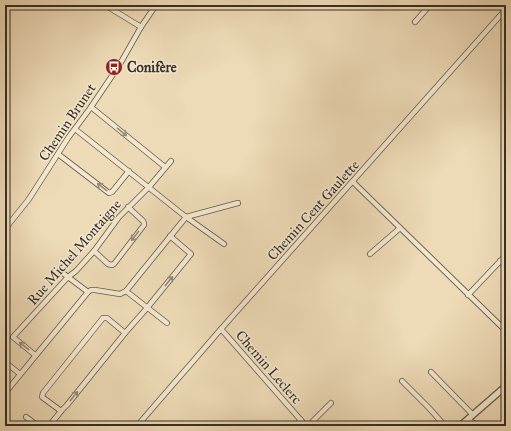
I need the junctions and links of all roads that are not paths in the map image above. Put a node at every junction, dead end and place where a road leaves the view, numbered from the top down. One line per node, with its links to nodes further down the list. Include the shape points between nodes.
1 (105, 5): 6 (street)
2 (156, 5): 6 (street, Chemin Brunet)
3 (430, 5): 5 (street)
4 (506, 9): 13 (street, Chemin Cent Gaulette)
5 (415, 22)
6 (141, 27): 7 (street, Chemin Brunet)
7 (91, 107): 8 (street, Chemin Brunet); 11 (street, one-way to 11)
8 (75, 129): 9 (street, Chemin Brunet); 12 (street)
9 (58, 154): 12 (street, one-way to 9, via 109,193); 19 (street, Chemin Brunet, via 29,199)
10 (171, 160): 11 (street, Rue Michel Montaigne)
11 (165, 167): 14 (street, Rue Michel Montaigne)
12 (129, 171): 14 (street)
13 (353, 182): 18 (street); 34 (street, Chemin Cent Gaulette)
14 (149, 187): 16 (street, Rue Michel Montaigne); 17 (street)
15 (238, 203): 17 (street)
16 (128, 207): 22 (street, Rue Michel Montaigne); 22 (street, one-way to 22, via 143,220 144,225 114,264 108,264)
17 (186, 217): 20 (street); 21 (street)
18 (400, 228): 23 (street); 31 (street)
19 (5, 229)
20 (170, 236): 29 (street); 32 (street, one-way to 20, via 191,254)
21 (224, 244)
22 (94, 251): 28 (street, Rue Michel Montaigne)
23 (370, 254)
24 (506, 255): 25 (street)
25 (500, 261): 26 (street); 31 (street)
26 (506, 266)
27 (60, 270): 28 (street)
28 (68, 277): 30 (street); 37 (street, Rue Michel Montaigne, one-way to 28, via 13,337)
29 (126, 291): 30 (street, via 120,294 95,290); 32 (street)
30 (88, 292): 37 (street)
31 (468, 295): 35 (street)
32 (147, 308): 33 (street); 36 (street)
33 (167, 323)
34 (221, 329): 48 (street, Chemin Leclerc); 52 (street, Chemin Cent Gaulette)
35 (506, 331)
36 (125, 333): 45 (street, one-way to 36); 45 (street, via 107,318 103,318 42,392 42,397)
37 (35, 355): 40 (street)
38 (5, 362): 40 (street)
39 (431, 372): 46 (street)
40 (20, 374): 43 (street)
41 (402, 381): 55 (street)
42 (506, 386): 46 (street)
43 (5, 393)
44 (331, 403): 54 (street, Chemin Leclerc)
45 (61, 412): 51 (street)
46 (473, 415): 49 (street)
47 (26, 417): 50 (street)
48 (301, 420): 53 (street, Chemin Leclerc); 54 (street, Chemin Leclerc)
49 (466, 420): 56 (street); 57 (street)
50 (38, 426)
51 (49, 426)
52 (137, 426)
53 (295, 426)
54 (307, 426)
55 (445, 426)
56 (460, 426)
57 (478, 426)

